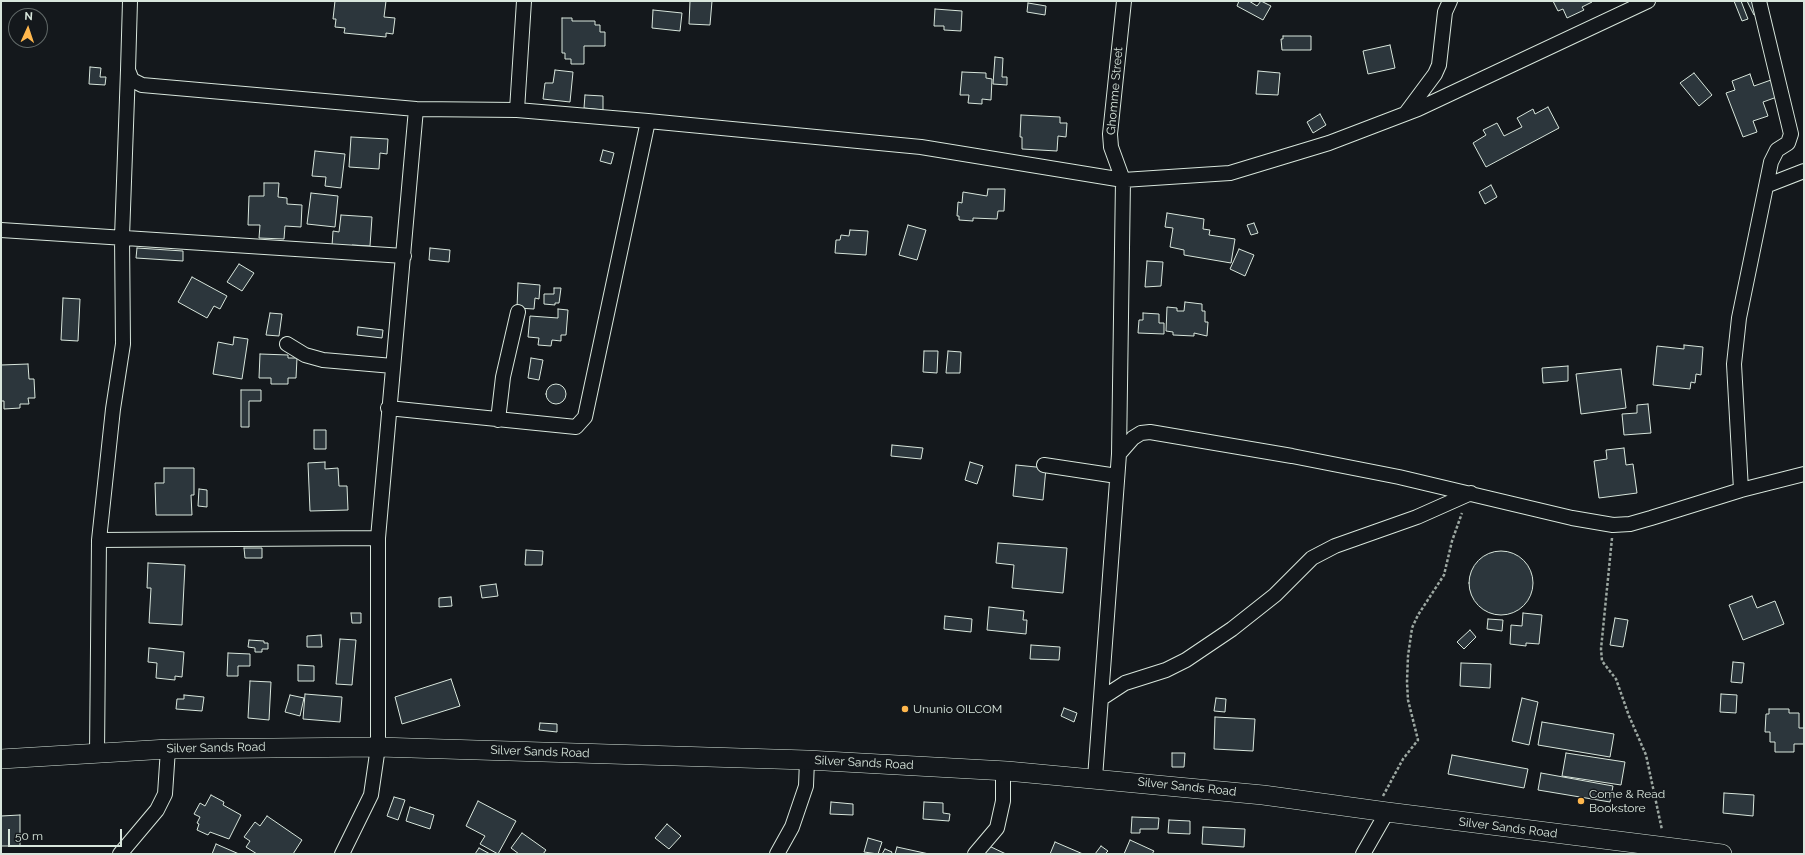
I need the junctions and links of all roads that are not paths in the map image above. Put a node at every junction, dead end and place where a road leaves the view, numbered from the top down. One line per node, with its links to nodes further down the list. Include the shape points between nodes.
1 (130, 1): 7 (street)
2 (524, 1): 9 (street)
3 (1124, 1): 13 (street, Ghomme Street, via 1110,134 1111,147)
4 (1450, 1): 10 (street, via 1445,12 1436,74)
5 (1648, 1): 10 (street)
6 (1759, 1): 14 (street, via 1791,134 1788,143 1777,150)
7 (128, 70): 8 (street, via 132,80 142,85); 16 (street)
8 (416, 109): 9 (street); 17 (street)
9 (517, 110): 11 (street)
10 (1406, 114): 13 (street, via 1329,143 1230,173)
11 (648, 121): 13 (street, via 921,147); 22 (street, via 585,417 576,427)
12 (1804, 171): 14 (street)
13 (1124, 180): 23 (street)
14 (1768, 185): 27 (street, via 1739,318 1734,364)
15 (1, 230): 16 (street)
16 (122, 237): 17 (street); 30 (street, via 123,344 113,409)
17 (404, 256): 20 (street)
18 (518, 312): 22 (street, via 503,376)
19 (287, 344): 20 (street, via 323,360)
20 (393, 366): 21 (street)
21 (388, 408): 22 (street); 29 (street)
22 (498, 420)
23 (1119, 454): 26 (street); 28 (street, via 1133,438 1141,433 1150,432 1292,456)
24 (1044, 465): 26 (street)
25 (1804, 474): 27 (street)
26 (1117, 476): 31 (street)
27 (1741, 490): 28 (street, via 1630,524 1613,525 1572,518)
28 (1474, 494): 31 (street, via 1335,546 1312,558 1275,595 1232,629 1186,660 1166,670 1125,683)
29 (378, 538): 30 (street); 32 (street)
30 (100, 540): 34 (street)
31 (1102, 698): 38 (street)
32 (378, 747): 33 (street, Silver Sands Road); 36 (street, Silver Sands Road); 40 (street, via 371,795)
33 (168, 749): 34 (street, Silver Sands Road); 41 (street, via 165,794 157,810)
34 (97, 753): 35 (street, Silver Sands Road)
35 (1, 759)
36 (807, 760): 37 (street, Silver Sands Road); 42 (street, via 806,786 792,827)
37 (1003, 771): 38 (street, Silver Sands Road); 43 (street, via 1003,801 997,828)
38 (1095, 778): 39 (street, Silver Sands Road, via 1263,795)
39 (1381, 812): 44 (street); 45 (street, Silver Sands Road)
40 (344, 853)
41 (120, 854)
42 (777, 854)
43 (975, 854)
44 (1363, 854)
45 (1722, 854)

